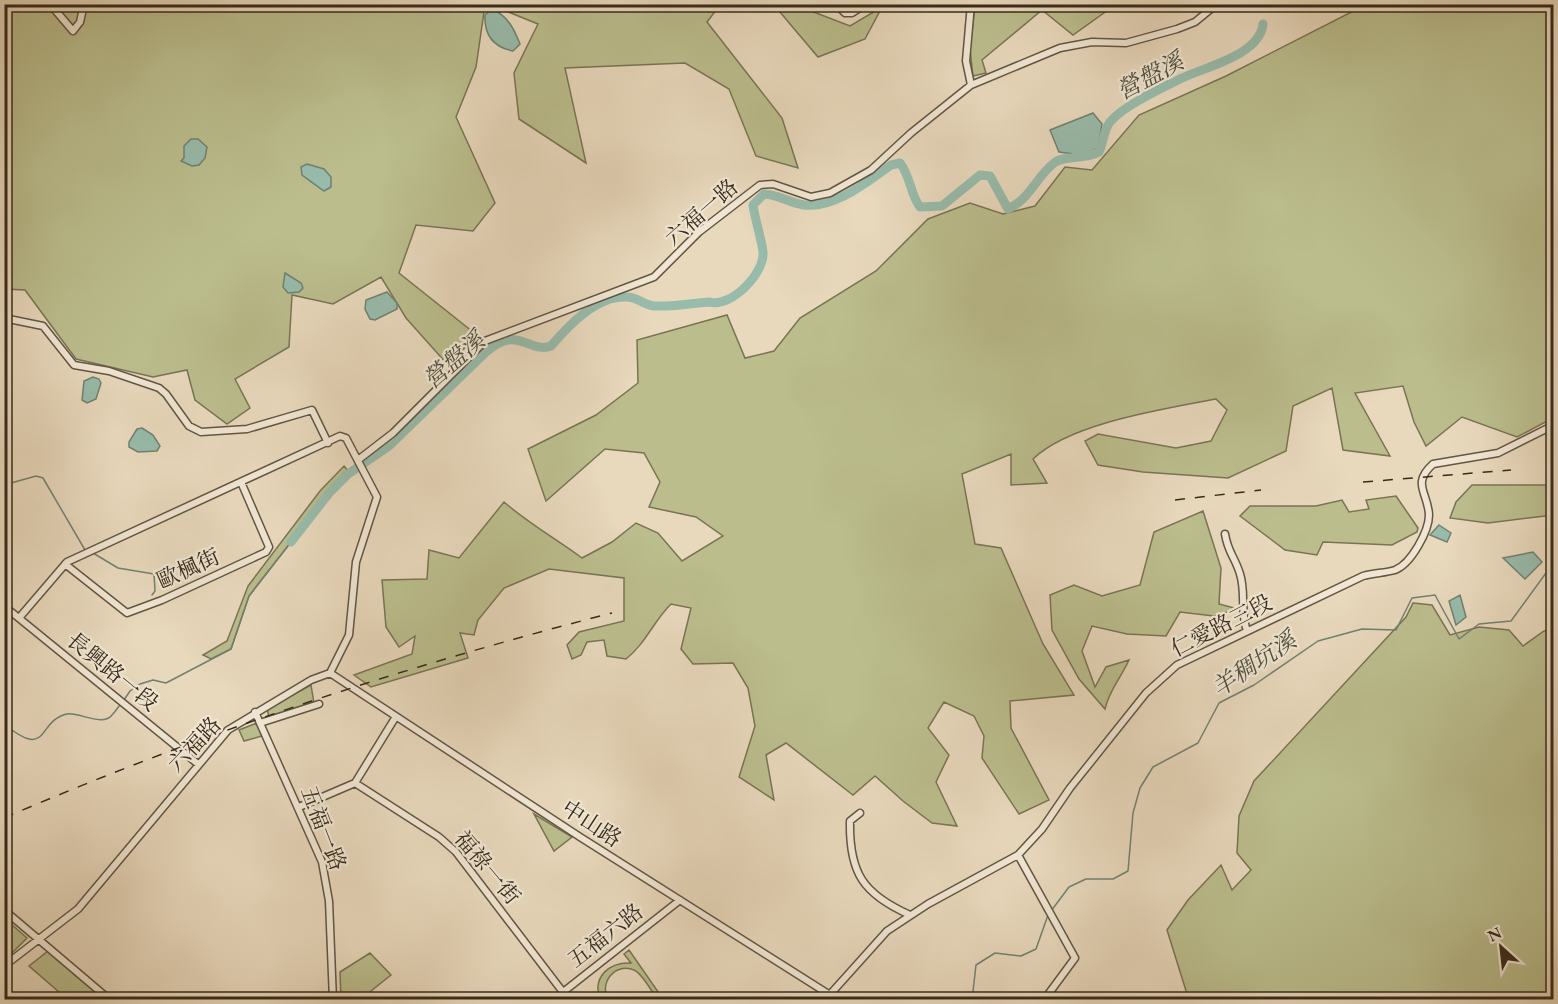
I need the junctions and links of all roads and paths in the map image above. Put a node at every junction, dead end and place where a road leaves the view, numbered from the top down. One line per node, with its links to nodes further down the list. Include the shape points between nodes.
1 (50, 4): 2 (street, via 74,31)
2 (84, 4)
3 (841, 4): 4 (street, via 845,12 852,12)
4 (866, 4)
5 (971, 4): 7 (street, via 966,61)
6 (1217, 4): 7 (street, 六福一路, via 1189,25 1165,33 1126,43 1092,42 1060,48)
7 (971, 86): 11 (street, 六福一路, via 911,133 871,171 850,184 811,197 765,183 699,232 654,277 485,341 393,433)
8 (4, 318): 10 (street, via 42,326 74,364 159,388 189,426 201,432 247,429 312,410)
9 (1554, 425): 17 (street, 仁愛路三段, via 1498,453 1433,464 1424,472 1421,486 1429,518 1404,564 1363,576)
10 (328, 443): 11 (street, via 340,436 346,438); 12 (street)
11 (358, 460): 18 (street, via 377,501 356,562 349,635)
12 (241, 482): 14 (street); 14 (street, 歐楓街, via 269,547 266,552 127,613)
13 (1225, 534): 17 (street, via 1227,551 1240,572)
14 (65, 564): 16 (street)
15 (4, 606): 16 (street, 長興路一段)
16 (19, 618): 23 (street, 長興路一段)
17 (1247, 631): 27 (street, 仁愛路三段, via 1177,665 1163,676)
18 (330, 673): 20 (street, 六福路); 21 (street, 中山路)
19 (319, 704): 22 (street)
20 (255, 712): 22 (street, 五福一路); 23 (street, 六福路, via 228,730)
21 (395, 718): 24 (street); 28 (street, 中山路)
22 (260, 723): 25 (street, 五福一路)
23 (198, 764): 31 (street, 六福路, via 78,909)
24 (355, 783): 25 (street); 33 (street, 福祿一街, via 456,852)
25 (299, 807): 36 (street, 五福一路, via 325,874)
26 (860, 813): 30 (street, via 850,821 855,866 868,890 880,901)
27 (1018, 855): 30 (street, 仁愛路三段); 41 (street, via 1075,958)
28 (680, 900): 33 (street, 五福六路); 34 (street, 中山路)
29 (4, 910): 31 (street)
30 (910, 915): 34 (street, 仁愛路三段, via 878,939)
31 (40, 939): 32 (street, 六福路); 35 (street)
32 (4, 966)
33 (562, 992): 37 (street, 五福六路); 38 (street, 福祿一街)
34 (830, 993): 39 (street, 仁愛路三段); 40 (street, 中山路)
35 (110, 999)
36 (333, 999)
37 (552, 999)
38 (569, 999)
39 (825, 999)
40 (838, 999)
41 (1044, 999)

